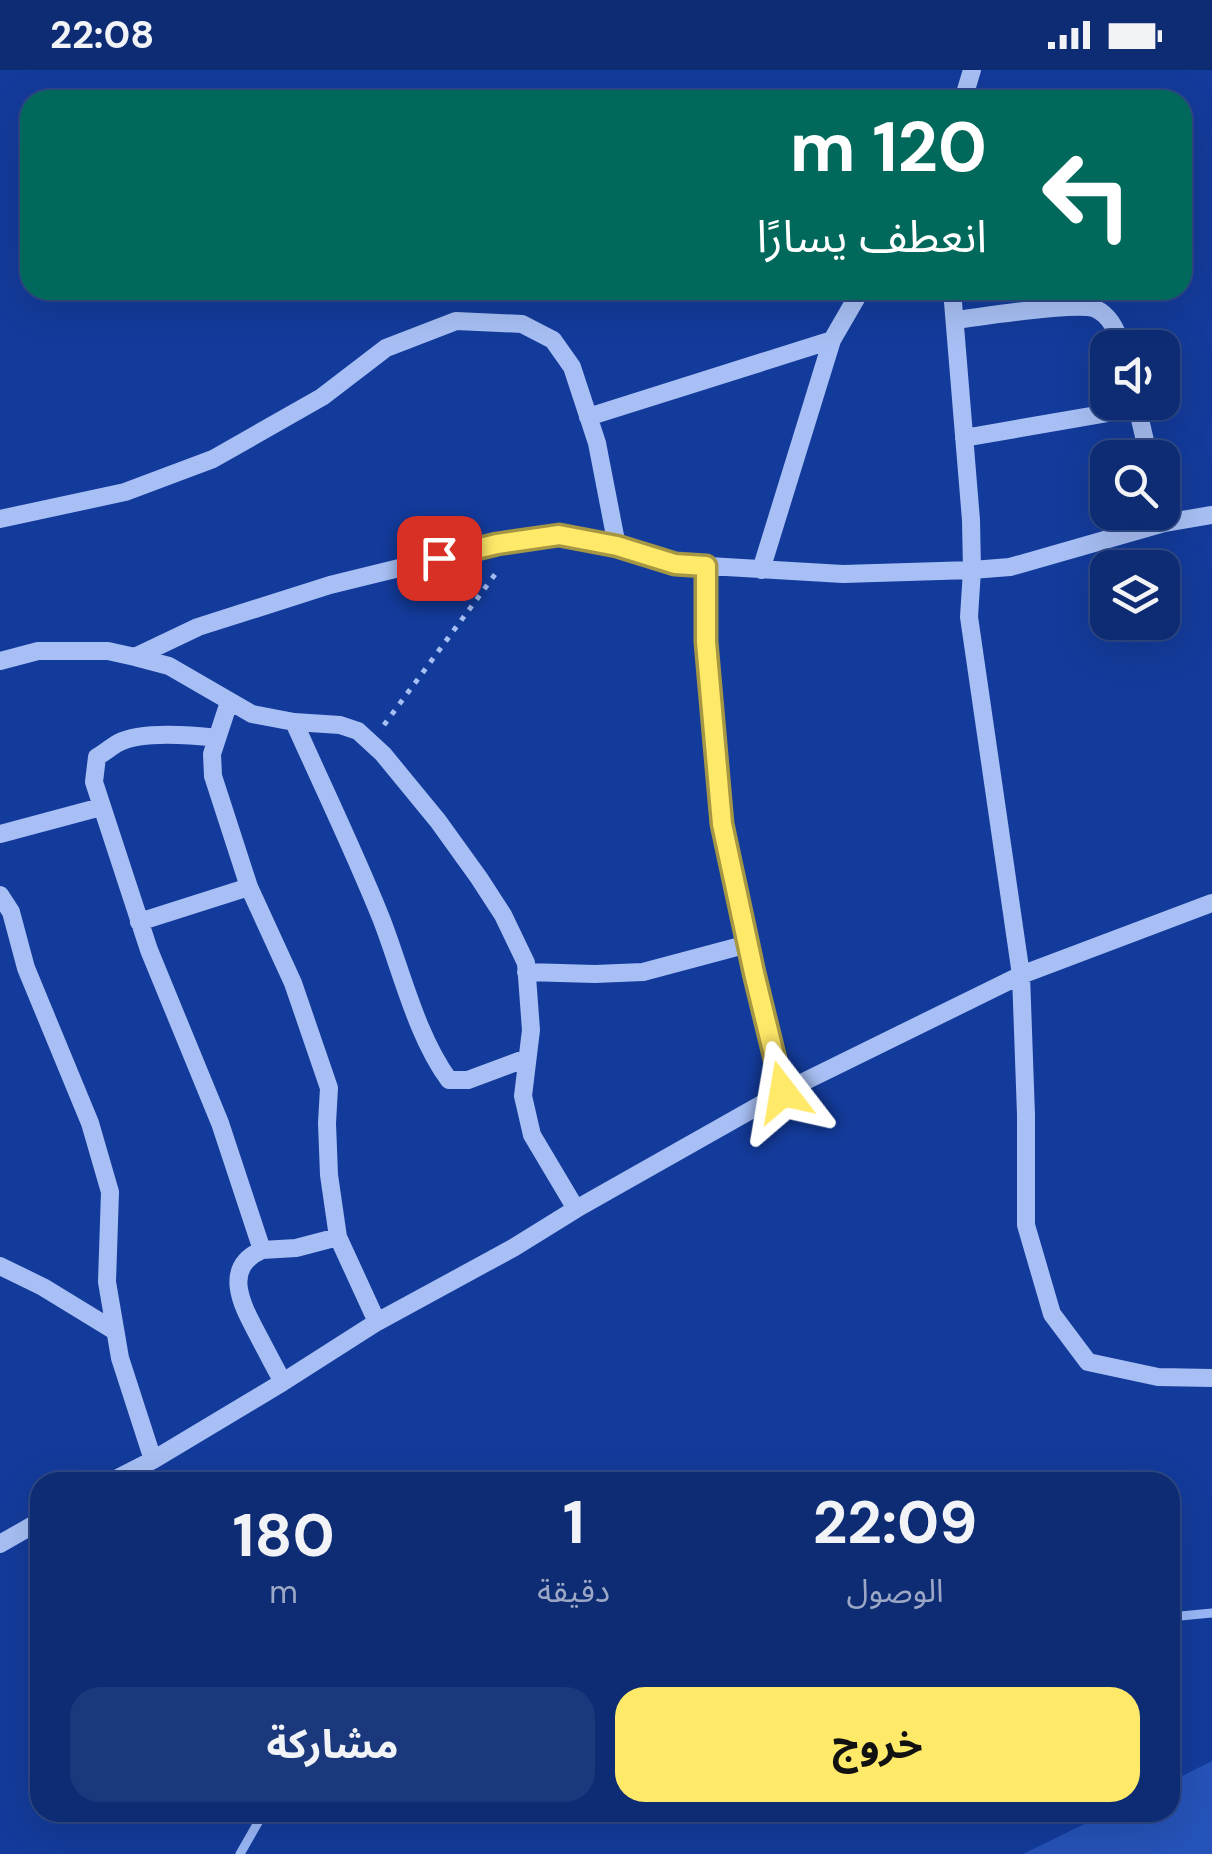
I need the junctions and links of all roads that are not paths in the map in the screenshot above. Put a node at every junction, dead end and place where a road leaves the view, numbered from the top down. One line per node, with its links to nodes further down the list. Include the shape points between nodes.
1 (855, 300): 5 (street)
2 (953, 300): 3 (street)
3 (954, 320): 4 (street, via 1094,308); 8 (street)
4 (1115, 330)
5 (832, 340): 7 (street); 15 (street)
6 (1090, 414): 8 (street)
7 (588, 416): 11 (street, via 572,367 553,340 522,324 456,322 386,348 322,397 214,459 125,492); 13 (street)
8 (964, 438): 16 (street)
9 (1212, 515): 10 (street)
10 (1180, 517)
11 (0, 519)
12 (1125, 530): 16 (street, via 1010,566)
13 (617, 546): 14 (street); 17 (street, via 559,535 462,552 198,627)
14 (706, 566): 15 (street); 28 (street, via 722,824)
15 (761, 570): 16 (street)
16 (972, 570): 30 (street, via 969,617)
17 (135, 657): 18 (street, via 38,651); 19 (street, via 169,666)
18 (0, 661)
19 (229, 702): 20 (street); 21 (street)
20 (294, 722): 29 (street, via 340,724 382,754 504,915); 31 (street, via 439,1066 450,1080 468,1080)
21 (216, 738): 22 (street, via 122,741 98,757 94,782); 24 (street, via 213,776)
22 (101, 807): 23 (street); 27 (street)
23 (0, 834)
24 (249, 886): 27 (street); 34 (street, via 293,983 329,1088 329,1175)
25 (0, 895): 38 (street, via 90,1123 110,1192 107,1282)
26 (1212, 903): 30 (street)
27 (139, 922): 35 (street, via 220,1123)
28 (748, 944): 29 (street, via 643,972); 32 (street)
29 (526, 972): 31 (street)
30 (1021, 975): 32 (street); 39 (street, via 1026,1225 1052,1314 1088,1362 1158,1378)
31 (527, 1058): 33 (street, via 523,1096 532,1135)
32 (783, 1092): 33 (street)
33 (576, 1209): 37 (street)
34 (338, 1237): 35 (street); 37 (street)
35 (262, 1250): 40 (street, via 249,1256 238,1276 238,1294)
36 (0, 1266): 38 (street)
37 (377, 1322): 40 (street)
38 (115, 1332): 41 (street)
39 (1212, 1378)
40 (283, 1382): 41 (street)
41 (153, 1460): 42 (street)
42 (130, 1472)
43 (30, 1527): 44 (street)
44 (0, 1544)

